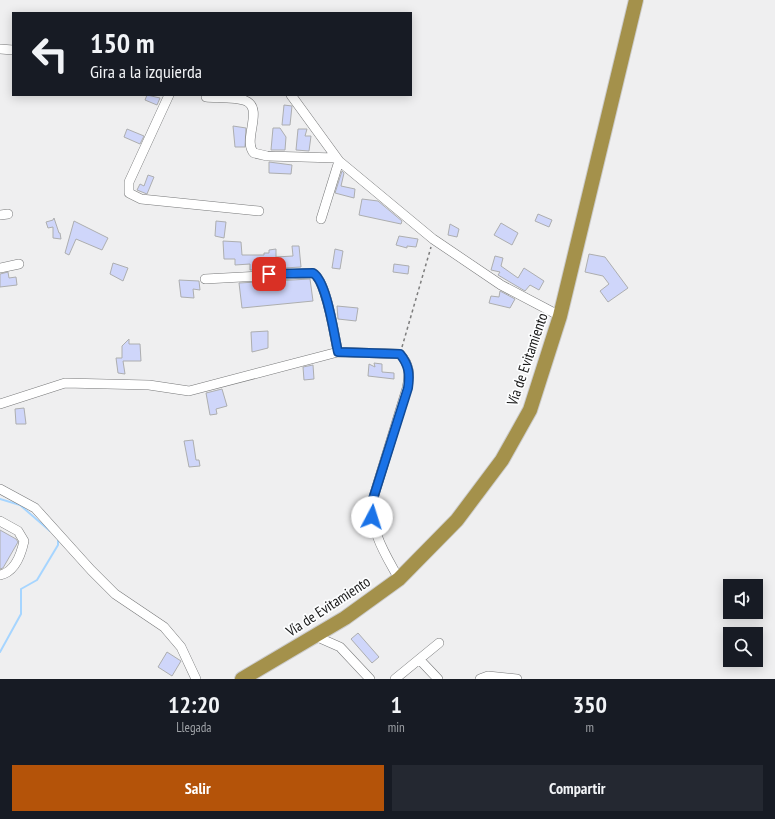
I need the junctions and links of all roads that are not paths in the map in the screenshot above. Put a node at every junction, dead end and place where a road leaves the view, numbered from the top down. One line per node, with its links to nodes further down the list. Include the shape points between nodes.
1 (636, 0): 13 (highway, Vía de Evitamiento)
2 (0, 49): 3 (street)
3 (12, 50)
4 (169, 96): 8 (street, via 129,182 129,193 141,199)
5 (292, 96): 7 (street)
6 (206, 97): 7 (street, via 247,101 252,105 254,117 250,146 254,153)
7 (338, 160): 9 (street); 13 (street, via 433,239 501,285)
8 (259, 211)
9 (321, 219)
10 (18, 264): 11 (street)
11 (0, 268)
12 (205, 279): 14 (street, via 313,273 318,276 324,289)
13 (560, 316): 19 (highway, Vía de Evitamiento, via 530,410 502,460 457,520)
14 (338, 352): 15 (street, via 189,391 149,385 65,383); 19 (street, via 400,354 409,370 408,388 373,499 372,517 376,538)
15 (0, 404)
16 (0, 489): 23 (street, via 35,508 115,594 164,627 181,647)
17 (0, 521): 18 (street, via 18,531 24,541 22,553 16,564 7,574)
18 (0, 575)
19 (399, 579): 20 (highway, Vía de Evitamiento, via 346,618)
20 (315, 636): 24 (highway, Vía de Evitamiento); 25 (street, via 340,646)
21 (439, 643): 22 (street)
22 (420, 660): 26 (street); 27 (street)
23 (196, 679)
24 (242, 679)
25 (370, 679)
26 (394, 679)
27 (438, 679)
28 (480, 679): 29 (street, via 488,676)
29 (517, 679)

